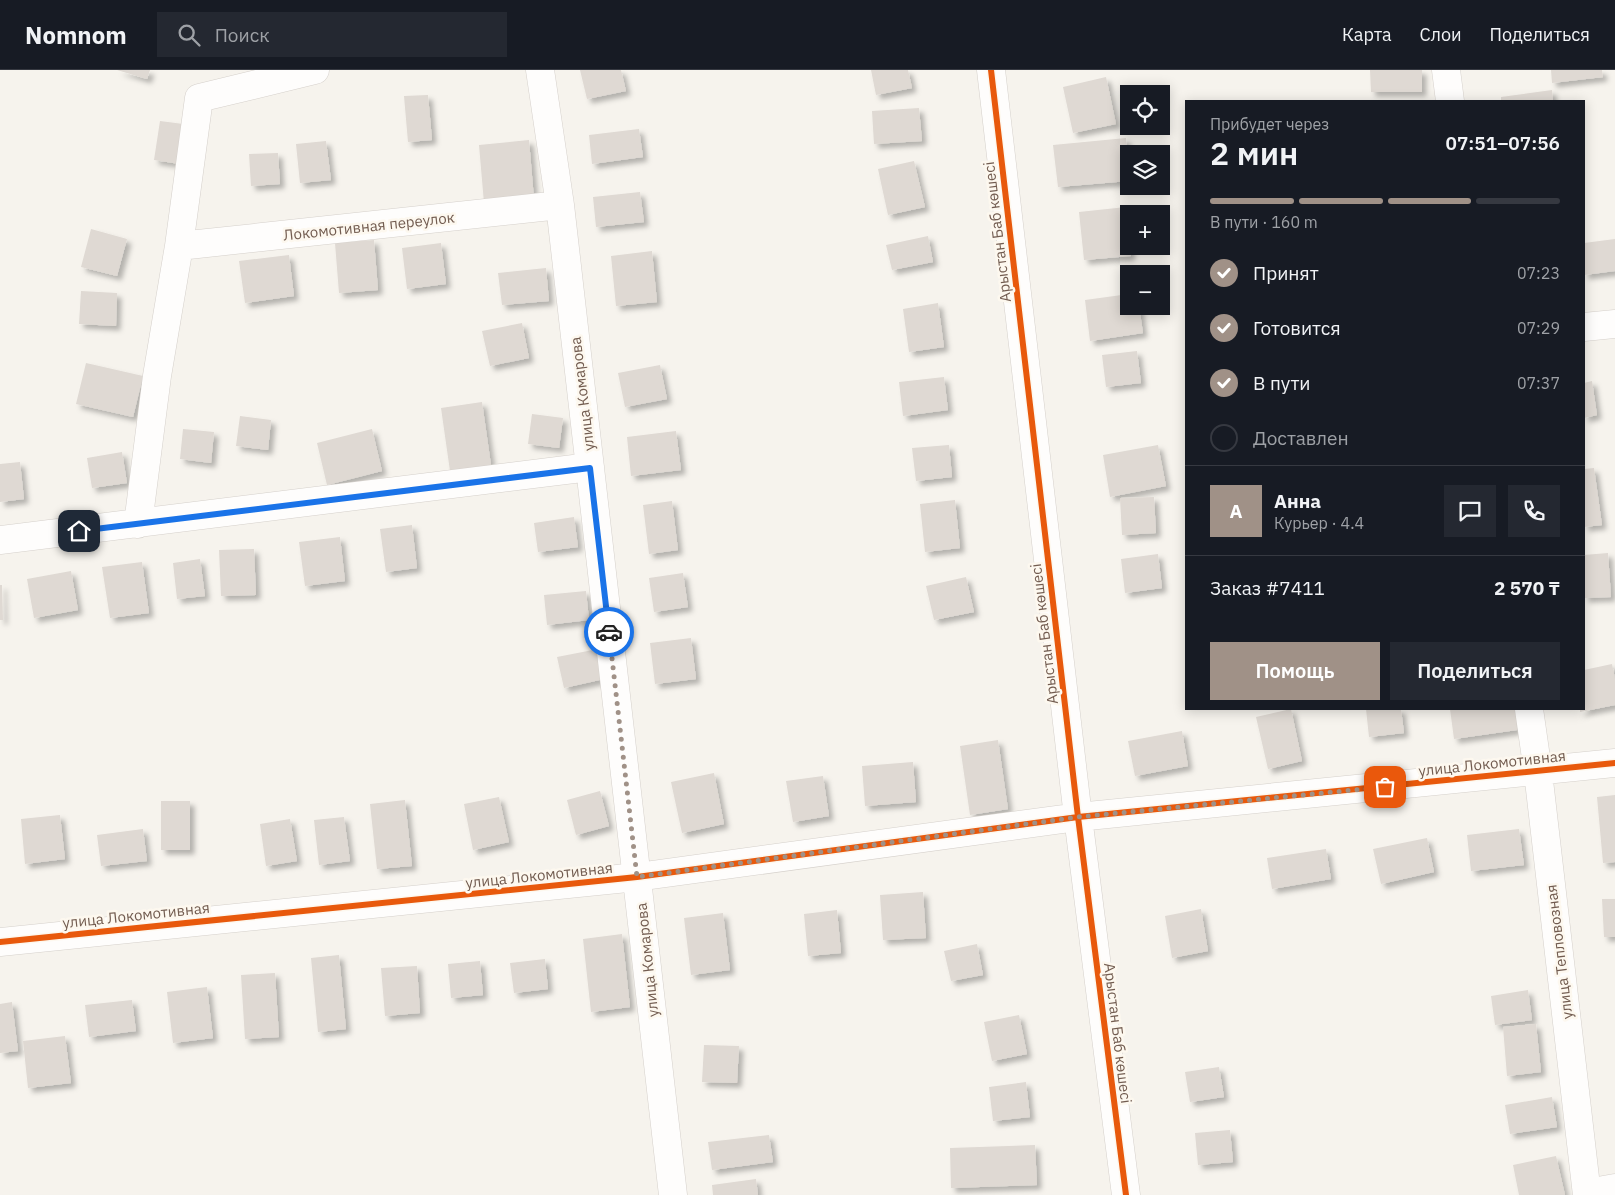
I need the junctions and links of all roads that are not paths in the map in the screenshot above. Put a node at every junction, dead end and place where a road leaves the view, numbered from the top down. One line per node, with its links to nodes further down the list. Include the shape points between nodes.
1 (315, 70): 7 (street, via 199,98)
2 (540, 70): 6 (street, улица Комарова)
3 (991, 70): 16 (street, Арыстан Баб көшесі)
4 (1446, 70): 5 (street)
5 (1450, 100)
6 (560, 205): 7 (street, Локомотивная переулок); 10 (street, улица Комарова)
7 (179, 246): 11 (street, via 157,376)
8 (1615, 324): 9 (street)
9 (1585, 327)
10 (590, 468): 11 (street); 17 (street, улица Комарова)
11 (138, 524): 12 (street)
12 (0, 540)
13 (1530, 710): 15 (street, улица Тепловозная)
14 (1615, 763): 15 (street, улица Локомотивная)
15 (1538, 772): 16 (street, улица Локомотивная); 20 (street, улица Тепловозная)
16 (1078, 817): 17 (street, улица Локомотивная); 22 (street, Арыстан Баб көшесі)
17 (637, 877): 18 (street, улица Локомотивная); 21 (street, улица Комарова)
18 (0, 942)
19 (1615, 1188): 20 (street)
20 (1587, 1194)
21 (673, 1195)
22 (1126, 1195)

